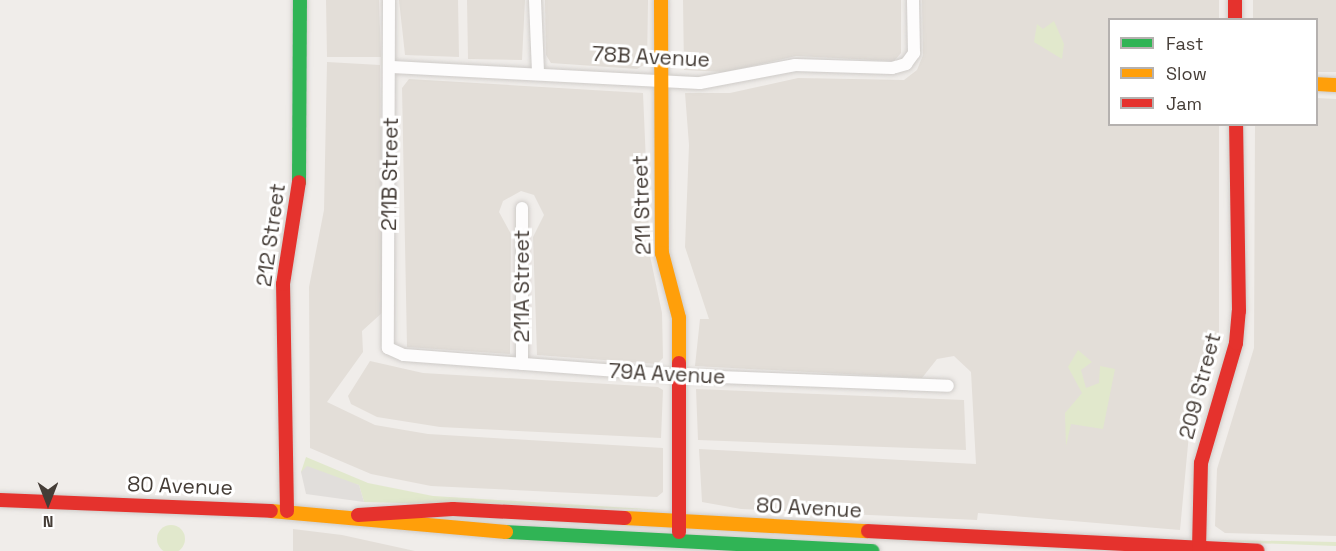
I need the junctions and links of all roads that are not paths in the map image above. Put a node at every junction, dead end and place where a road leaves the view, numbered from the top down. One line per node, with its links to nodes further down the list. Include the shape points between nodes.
1 (300, 0): 20 (main road, 212 Street, via 299,191 283,284)
2 (389, 0): 8 (street, 211B Street)
3 (535, 0): 9 (street)
4 (661, 0): 10 (main road, 211 Street)
5 (913, 0): 10 (street, 78B Avenue, via 914,53 906,64 892,68 795,65 721,81)
6 (1235, 0): 7 (main road)
7 (1235, 18)
8 (392, 67): 9 (street, 78B Avenue); 15 (street, 211B Street)
9 (537, 71): 10 (street, 78B Avenue)
10 (661, 80): 17 (main road, 211 Street, via 662,253 679,318)
11 (1318, 84): 12 (main road)
12 (1336, 85)
13 (1236, 126): 24 (main road, 209 Street, via 1239,311 1236,344 1201,463)
14 (522, 208): 16 (street, 211A Street)
15 (388, 348): 16 (street, 79A Avenue, via 404,355)
16 (522, 364): 17 (street, 79A Avenue)
17 (679, 376): 18 (street, 79A Avenue); 22 (main road, 211 Street)
18 (948, 386)
19 (0, 500): 20 (main road, 80 Avenue)
20 (287, 512): 21 (main road, 80 Avenue)
21 (358, 514): 22 (main road, 80 Avenue, via 453,509); 23 (main road, 80 Avenue, via 437,528)
22 (680, 522): 23 (main road, 211 Street); 24 (main road, 80 Avenue)
23 (679, 546): 25 (main road, 80 Avenue)
24 (1199, 550): 26 (main road, 80 Avenue)
25 (873, 551)
26 (1257, 551)

